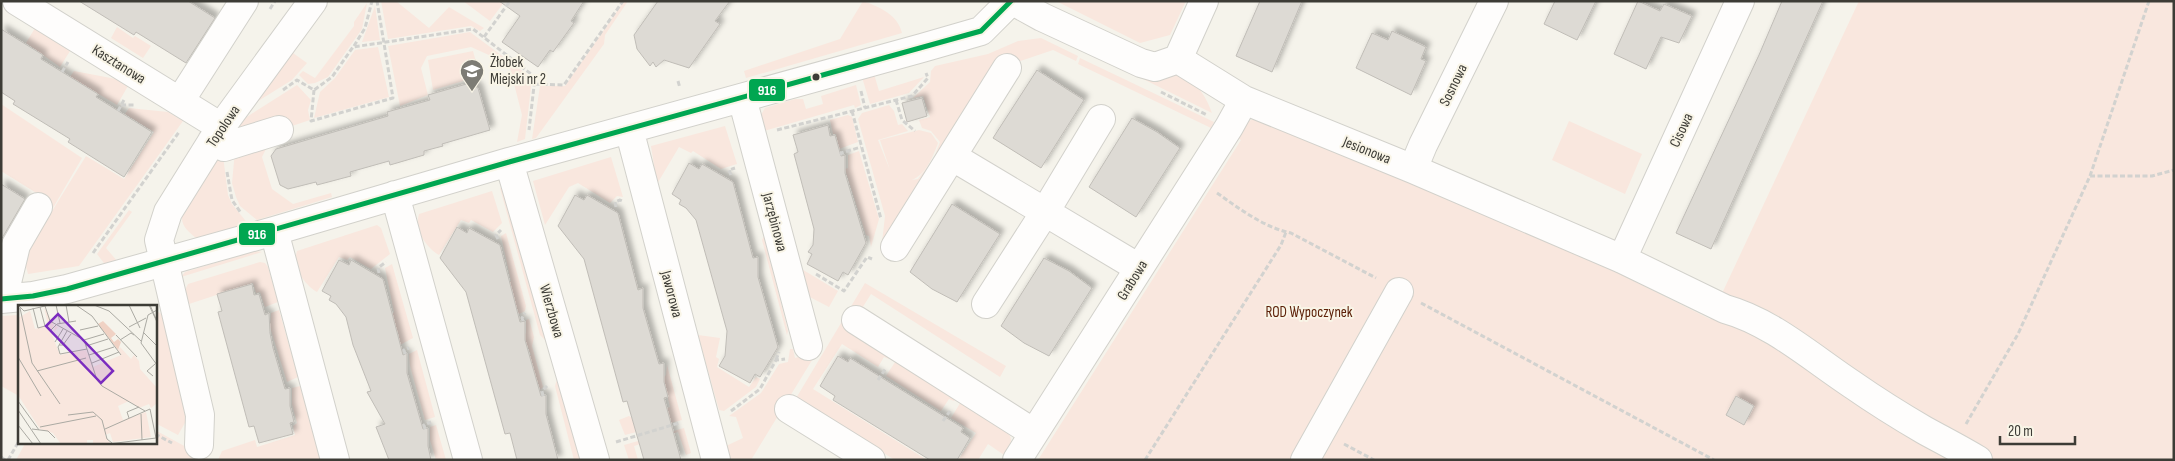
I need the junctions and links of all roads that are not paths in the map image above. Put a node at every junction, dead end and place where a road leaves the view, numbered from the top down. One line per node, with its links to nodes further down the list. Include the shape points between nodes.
1 (17, 1): 12 (street, Kasztanowa)
2 (244, 1): 12 (street)
3 (313, 1): 16 (street, Topolowa)
4 (1012, 1): 8 (street, via 1141,63 1155,67); 10 (street, via 981,31)
5 (1204, 1): 8 (street)
6 (1494, 1): 19 (street, Sosnowa)
7 (1740, 1): 25 (street, Cisowa)
8 (1178, 59): 11 (street, Jesionowa)
9 (1007, 68): 17 (street)
10 (742, 98): 14 (street); 32 (street, Jarzębinowa)
11 (1244, 100): 19 (street, Jesionowa); 27 (street, Grabowa)
12 (180, 102): 16 (street, Kasztanowa)
13 (1101, 119): 22 (street)
14 (629, 129): 18 (street); 39 (street, Jaworowa, via 696,423)
15 (279, 130): 16 (street)
16 (219, 138): 26 (street, Topolowa, via 168,212 159,240)
17 (953, 157): 22 (street); 24 (street)
18 (508, 162): 20 (street); 36 (street, Wierzbowa)
19 (1413, 169): 25 (street, Jesionowa)
20 (395, 196): 23 (street); 38 (street)
21 (38, 207): 29 (street, via 16,245)
22 (1045, 212): 27 (street); 30 (street)
23 (274, 231): 26 (street); 37 (street)
24 (884, 242)
25 (1622, 259): 43 (street, Jesionowa, via 1778,333 1861,391)
26 (163, 262): 29 (street, via 67,289); 35 (street, Topolowa, via 200,415)
27 (1139, 268): 34 (street, Grabowa)
28 (1398, 292): 42 (street)
29 (2, 299)
30 (986, 304)
31 (856, 320): 34 (street)
32 (797, 349)
33 (789, 409): 40 (street)
34 (1034, 433): 41 (street, Grabowa)
35 (199, 444)
36 (593, 455)
37 (335, 460)
38 (468, 460)
39 (716, 460)
40 (871, 460)
41 (1017, 460)
42 (1304, 460)
43 (1978, 460)

